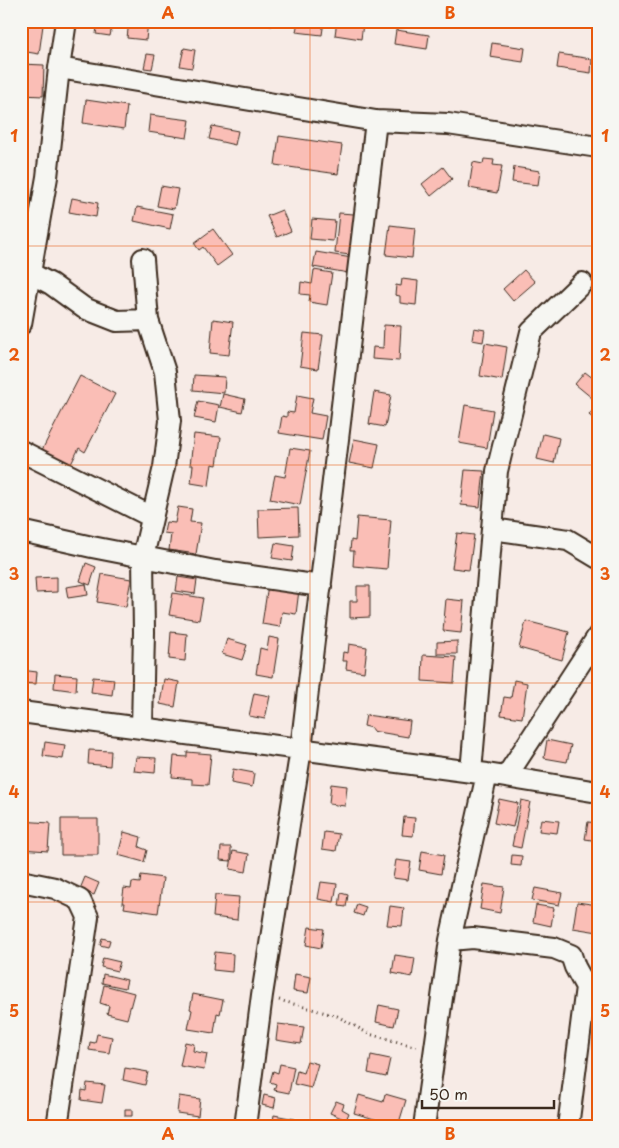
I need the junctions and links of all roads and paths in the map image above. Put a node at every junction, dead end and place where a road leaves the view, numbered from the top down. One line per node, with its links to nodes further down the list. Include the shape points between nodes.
1 (66, 21): 2 (street)
2 (59, 68): 3 (street); 5 (street, via 47,177)
3 (376, 121): 4 (street, via 448,124); 17 (street)
4 (598, 147)
5 (29, 229): 7 (street)
6 (144, 259): 9 (street)
7 (30, 273): 9 (street, via 84,308 117,321); 10 (street)
8 (582, 283): 13 (street, via 531,332 497,471)
9 (148, 320): 12 (street, via 165,372 170,421 164,467)
10 (21, 324)
11 (21, 451): 12 (street)
12 (152, 517): 15 (street)
13 (492, 528): 16 (street, via 568,540); 22 (street)
14 (21, 531): 15 (street)
15 (142, 557): 17 (street); 20 (street)
16 (598, 558)
17 (321, 586): 21 (street)
18 (598, 636): 22 (street)
19 (21, 712): 20 (street)
20 (142, 728): 21 (street)
21 (301, 749): 22 (street); 26 (street)
22 (488, 774): 23 (street); 25 (street)
23 (598, 792)
24 (21, 881): 28 (street, via 55,888 80,900 88,917)
25 (450, 940): 27 (street); 31 (street, via 473,938 509,942 554,948 571,955 586,987)
26 (262, 995): 27 (path, via 337,1016 369,1034); 29 (street)
27 (434, 1054): 30 (street)
28 (57, 1127)
29 (245, 1127)
30 (424, 1127)
31 (568, 1127)

